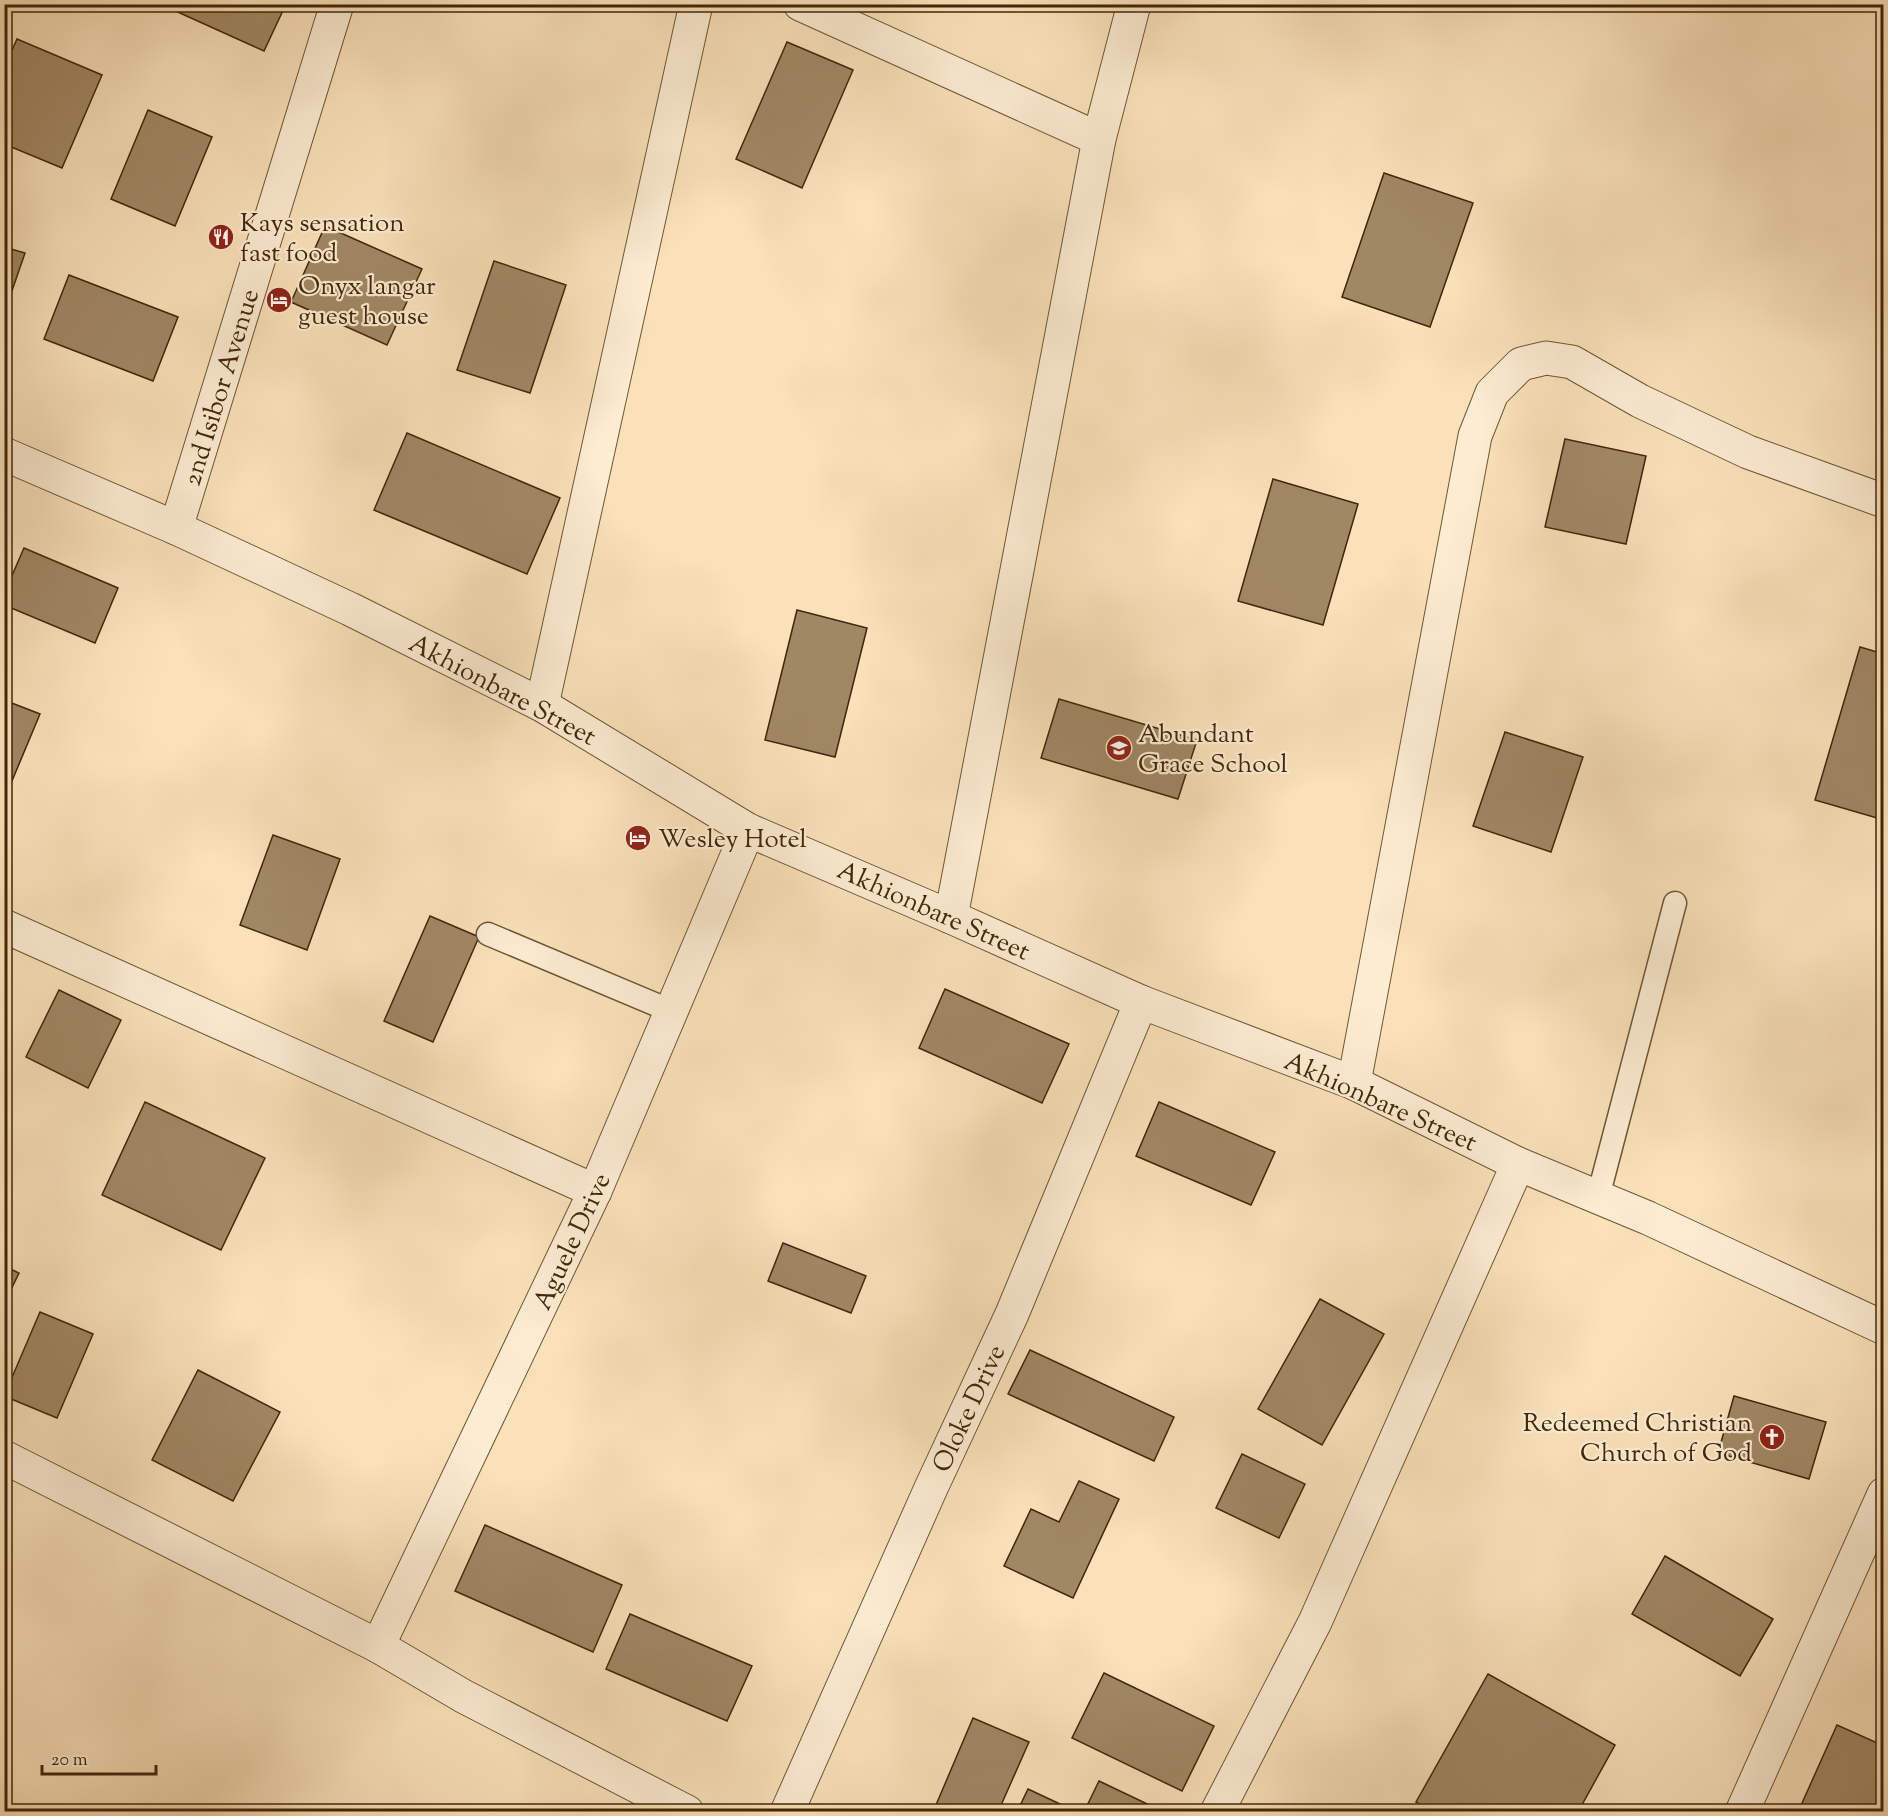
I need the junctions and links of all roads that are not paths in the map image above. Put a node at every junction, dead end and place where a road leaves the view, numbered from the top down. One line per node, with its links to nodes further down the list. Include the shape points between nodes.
1 (338, 4): 8 (street, 2nd Isibor Avenue)
2 (696, 4): 9 (street)
3 (800, 4): 5 (street)
4 (1134, 4): 5 (street)
5 (1099, 139): 12 (street)
6 (4, 454): 8 (street, Akhionbare Street)
7 (1884, 501): 17 (street, via 1748,452 1640,401 1572,362 1546,358 1521,364 1492,393 1475,436)
8 (176, 528): 9 (street, Akhionbare Street)
9 (542, 705): 10 (street, Akhionbare Street)
10 (748, 830): 12 (street, Akhionbare Street); 16 (street, Aguele Drive)
11 (1675, 903): 20 (lane)
12 (951, 917): 15 (street, Akhionbare Street)
13 (4, 926): 19 (street)
14 (488, 934): 16 (lane)
15 (1141, 1002): 17 (street, Akhionbare Street); 26 (street, Oloke Drive, via 1012,1314)
16 (671, 1011): 19 (street, Aguele Drive)
17 (1354, 1083): 18 (street, Akhionbare Street)
18 (1518, 1164): 20 (street, Akhionbare Street); 27 (street, via 1315,1622)
19 (595, 1191): 24 (street, Aguele Drive)
20 (1598, 1197): 21 (street, Akhionbare Street)
21 (1882, 1320)
22 (4, 1457): 24 (street)
23 (1884, 1494): 28 (street)
24 (378, 1646): 25 (street, via 463,1696)
25 (687, 1812)
26 (787, 1812)
27 (1217, 1812)
28 (1742, 1812)

